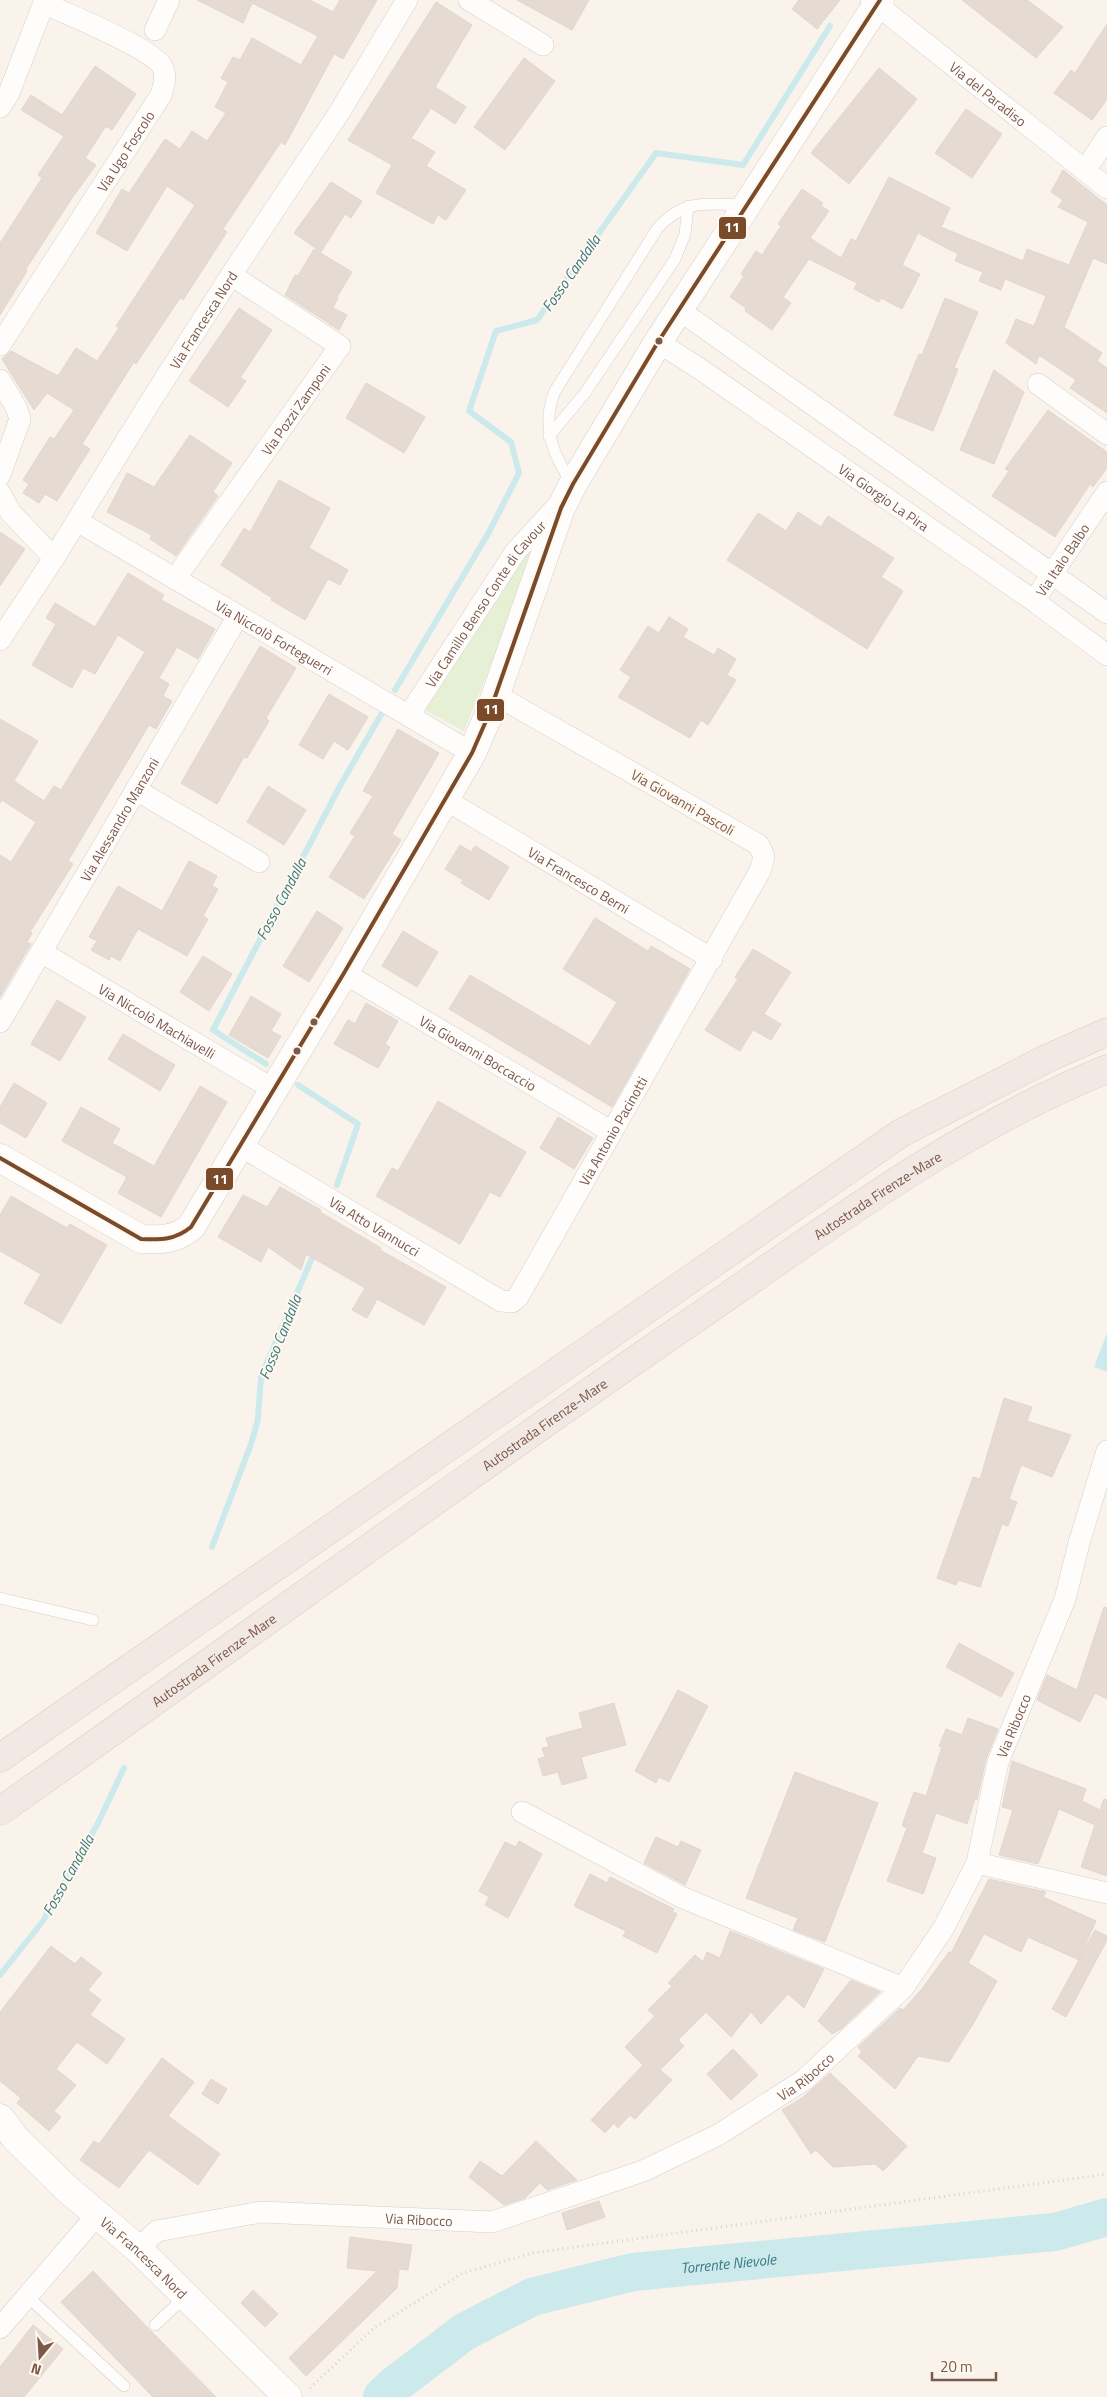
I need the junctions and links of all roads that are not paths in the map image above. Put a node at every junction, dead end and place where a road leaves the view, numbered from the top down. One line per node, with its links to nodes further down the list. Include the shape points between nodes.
1 (170, 0): 6 (street)
2 (407, 0): 14 (street, Via Francesca Nord, via 339,113)
3 (469, 0): 7 (street)
4 (45, 2): 8 (street, via 9,93); 17 (street, Via Ugo Foscolo, via 148,52 163,68 165,81 161,95)
5 (876, 2): 10 (street, Via del Paradiso); 13 (main road, Via Camillo Benso Conte di Cavour)
6 (155, 30)
7 (543, 45)
8 (0, 107)
9 (1107, 138): 10 (street)
10 (1086, 169): 11 (street, Via del Paradiso)
11 (1107, 188)
12 (688, 206): 13 (lane); 21 (lane, via 685,234 675,259 585,392); 21 (lane, via 666,218 657,229 555,391)
13 (746, 206): 15 (main road, Via Camillo Benso Conte di Cavour)
14 (231, 275): 26 (street, Via Francesca Nord); 29 (street, Via Pozzi Zamponi, via 340,346)
15 (679, 310): 16 (main road, Via Camillo Benso Conte di Cavour); 28 (street)
16 (658, 342): 23 (main road, Via Camillo Benso Conte di Cavour); 30 (street, Via Giorgio La Pira)
17 (0, 344)
18 (0, 380): 22 (street, via 20,419)
19 (1038, 384): 20 (street)
20 (1107, 434)
21 (549, 436): 23 (lane)
22 (0, 475)
23 (569, 491): 35 (main road, Via Camillo Benso Conte di Cavour); 36 (street, Via Camillo Benso Conte di Cavour, via 516,551)
24 (1107, 492): 28 (street, Via Italo Balbo)
25 (0, 493): 27 (street, via 11,513)
26 (77, 521): 27 (street, Via Francesca Nord); 29 (street, Via Niccolò Forteguerri)
27 (54, 558): 33 (street, Via Francesca Nord)
28 (1052, 573): 30 (street, Via Italo Balbo); 31 (street)
29 (175, 579): 32 (street, Via Niccolò Forteguerri)
30 (1034, 601): 34 (street, Via Giorgio La Pira)
31 (1107, 613)
32 (238, 616): 36 (street, Via Niccolò Forteguerri); 38 (street, Via Alessandro Manzoni)
33 (1, 637)
34 (1107, 655)
35 (496, 695): 37 (main road, Via Camillo Benso Conte di Cavour); 42 (street, Via Giovanni Pascoli, via 759,845 764,857 760,871)
36 (409, 715): 37 (street, Via Niccolò Forteguerri)
37 (472, 753): 39 (main road, Via Camillo Benso Conte di Cavour)
38 (136, 790): 40 (street); 41 (street, Via Alessandro Manzoni)
39 (446, 800): 42 (street, Via Francesco Berni); 43 (main road, Via Camillo Benso Conte di Cavour)
40 (259, 862)
41 (41, 952): 44 (street, Via Alessandro Manzoni); 47 (street, Via Niccolò Machiavelli)
42 (712, 959): 48 (street, Via Antonio Pacinotti)
43 (344, 973): 47 (main road, Via Camillo Benso Conte di Cavour); 48 (street, Via Giovanni Boccaccio)
44 (0, 1022)
45 (1107, 1032): 55 (highway, via 1048,1058 901,1133)
46 (1107, 1070): 56 (highway, Autostrada Firenze-Mare, via 1058,1089 918,1166 656,1346)
47 (273, 1089): 49 (main road, Via Camillo Benso Conte di Cavour)
48 (612, 1132): 51 (street, Via Antonio Pacinotti, via 518,1297)
49 (239, 1145): 50 (main road, Via Camillo Benso Conte di Cavour, via 191,1227 180,1236 163,1240 141,1239); 51 (street, Via Atto Vannucci, via 501,1301)
50 (0, 1158)
51 (512, 1302)
52 (1107, 1451): 58 (street, Via Ribocco, via 1065,1598 998,1762)
53 (0, 1598): 54 (lane)
54 (93, 1620)
55 (0, 1758)
56 (0, 1811)
57 (522, 1812): 60 (street, via 681,1897)
58 (977, 1863): 59 (street); 60 (street, Via Ribocco, via 943,1929)
59 (1107, 1893)
60 (902, 1988): 63 (street, Via Ribocco, via 804,2080 718,2135 633,2174 492,2222 261,2212 157,2231)
61 (0, 2118): 62 (main road, Via Francesca Nord, via 16,2140)
62 (97, 2215): 63 (main road, Via Francesca Nord); 64 (street)
63 (138, 2249): 65 (main road, Via Francesca Nord)
64 (27, 2296): 67 (street); 68 (lane)
65 (185, 2297): 66 (lane); 69 (main road, Via Francesca Nord)
66 (156, 2325)
67 (0, 2328)
68 (124, 2386)
69 (298, 2394)

